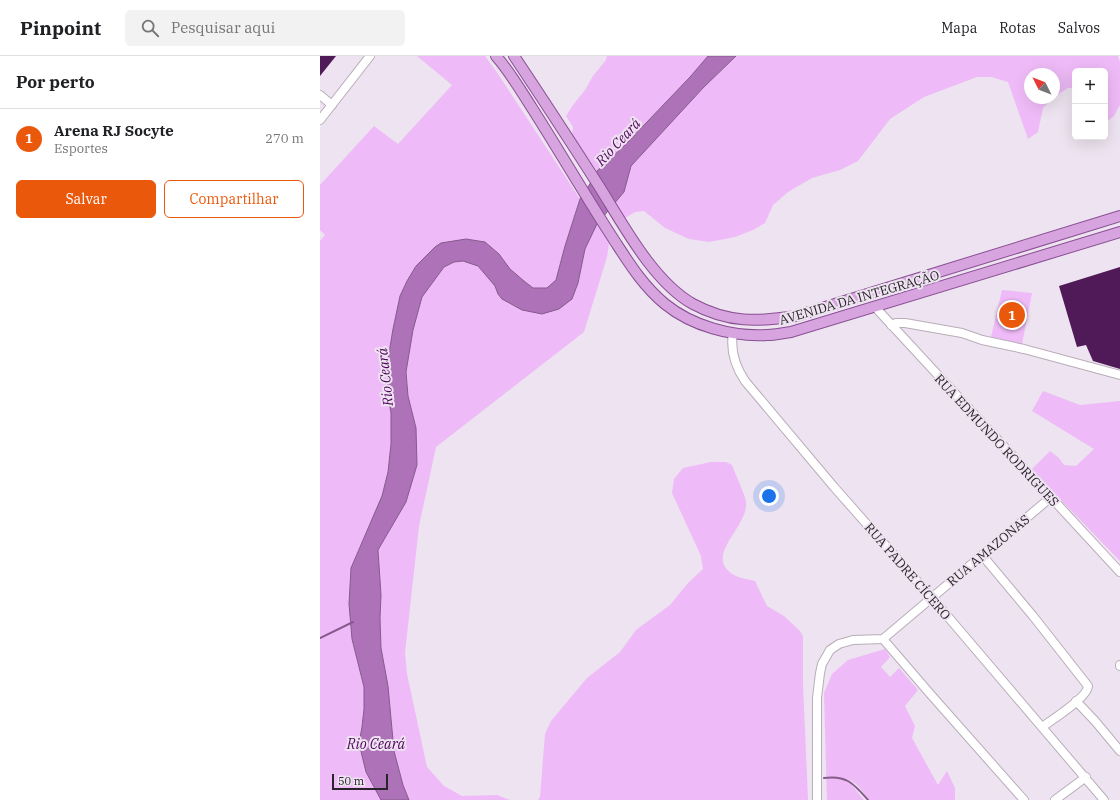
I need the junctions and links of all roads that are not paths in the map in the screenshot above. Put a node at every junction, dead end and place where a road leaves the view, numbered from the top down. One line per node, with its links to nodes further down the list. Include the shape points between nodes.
1 (370, 56): 5 (street)
2 (496, 56): 15 (main road, AVENIDA DA INTEGRAÇÃO, via 508,70 639,278 665,304 680,314 696,322)
3 (514, 56): 10 (main road, AVENIDA DA INTEGRAÇÃO, via 636,244 661,277 682,297 707,310 737,319 769,320 796,316)
4 (320, 95): 5 (street)
5 (332, 105): 6 (street)
6 (320, 120)
7 (1120, 216): 9 (main road, AVENIDA DA INTEGRAÇÃO)
8 (1120, 232): 11 (main road, AVENIDA DA INTEGRAÇÃO)
9 (847, 300): 10 (main road, AVENIDA DA INTEGRAÇÃO); 12 (main road)
10 (837, 303): 13 (main road)
11 (875, 307): 12 (main road, AVENIDA DA INTEGRAÇÃO); 14 (street, RUA EDMUNDO RODRIGUES)
12 (852, 313): 13 (main road, AVENIDA DA INTEGRAÇÃO)
13 (842, 316): 15 (main road, AVENIDA DA INTEGRAÇÃO, via 791,332 746,335)
14 (891, 325): 16 (street, via 905,323 962,333); 17 (street, RUA EDMUNDO RODRIGUES)
15 (733, 333): 20 (street, RUA PADRE CÍCERO, via 733,356 745,381)
16 (1120, 374)
17 (1050, 498): 18 (street, RUA AMAZONAS); 19 (street, RUA EDMUNDO RODRIGUES)
18 (982, 555): 20 (street, RUA AMAZONAS); 22 (street, via 1086,682 1088,689)
19 (1120, 572)
20 (932, 598): 21 (street, RUA AMAZONAS); 23 (street, RUA PADRE CÍCERO)
21 (884, 639): 26 (street, via 854,640 839,644 830,650 822,664 817,698); 27 (street)
22 (1076, 701): 23 (street); 24 (street)
23 (1042, 727): 25 (street, RUA PADRE CÍCERO)
24 (1120, 751)
25 (1086, 778): 28 (street); 29 (street, RUA PADRE CÍCERO)
26 (817, 800)
27 (1024, 800)
28 (1055, 800)
29 (1104, 800)

